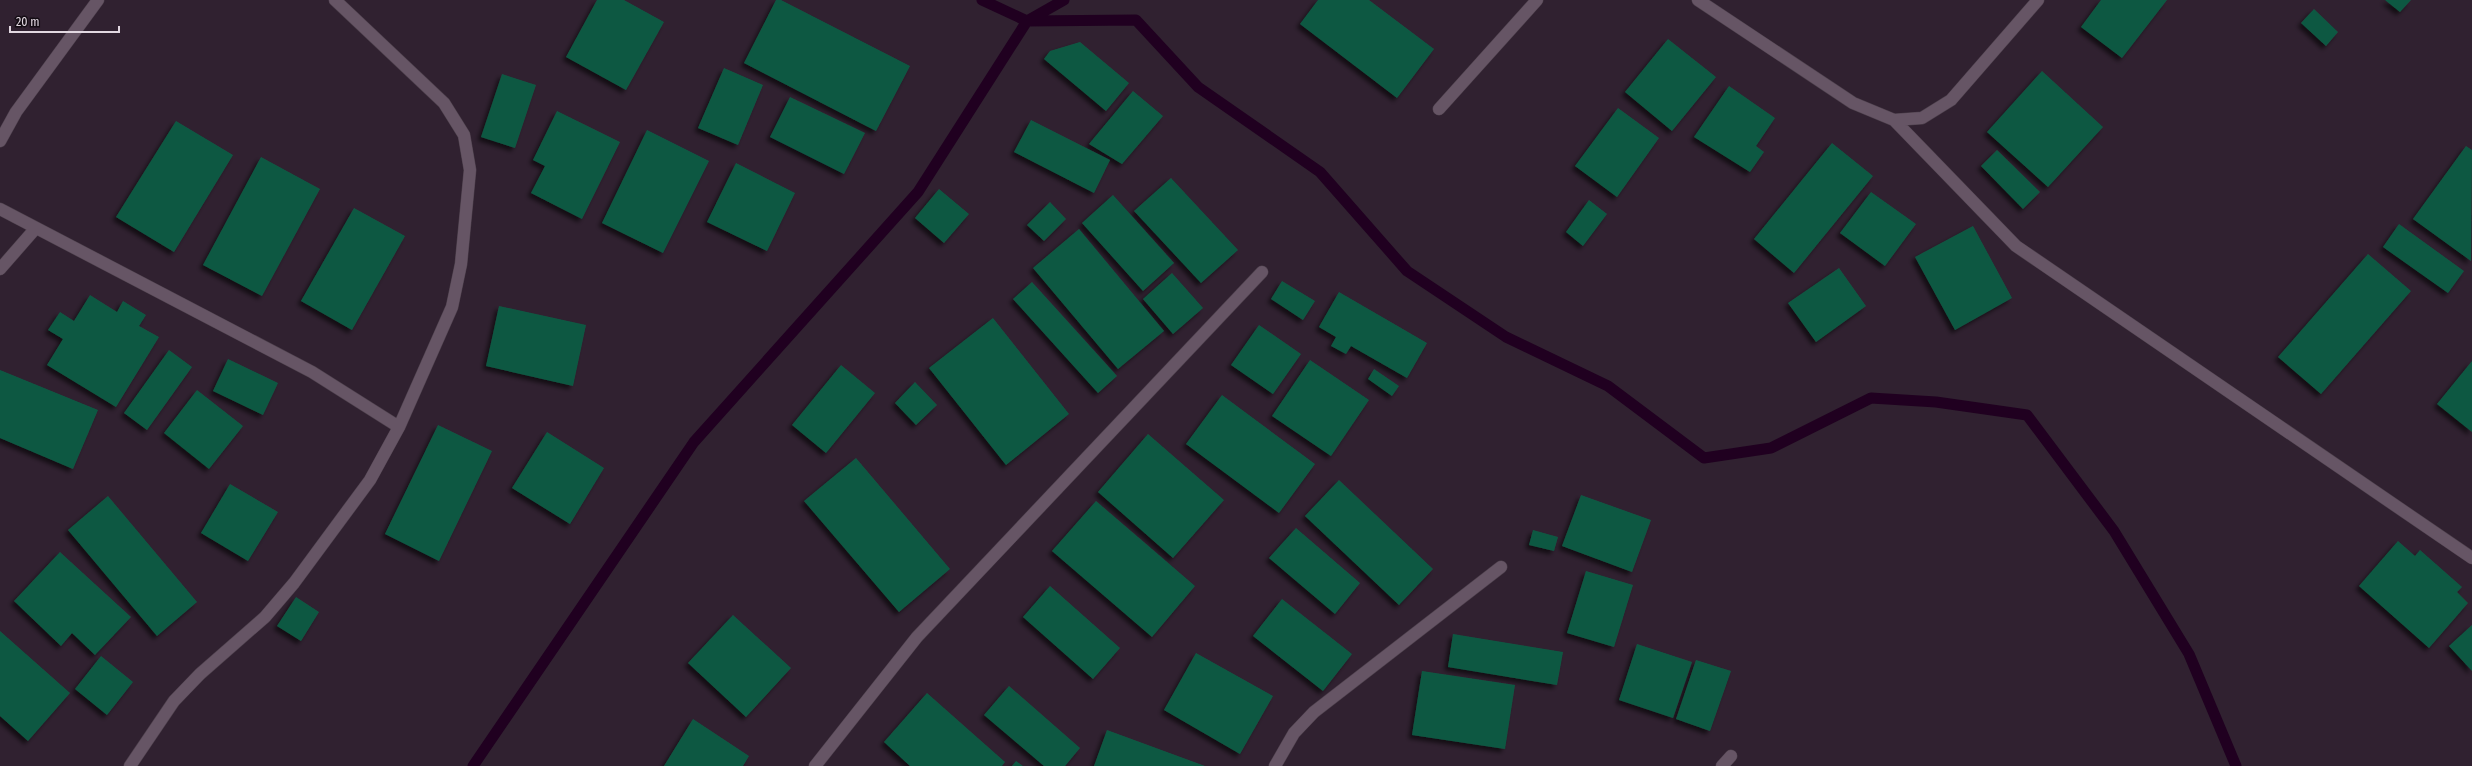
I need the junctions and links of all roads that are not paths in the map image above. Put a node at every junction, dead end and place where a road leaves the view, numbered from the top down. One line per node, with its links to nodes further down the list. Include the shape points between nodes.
1 (98, 0): 8 (street, via 16,112)
2 (335, 0): 13 (street, via 444,103 464,135 470,170 461,264 452,307)
3 (1536, 0): 6 (street)
4 (1698, 0): 7 (street, via 1853,103)
5 (2038, 0): 7 (street, via 1951,100 1922,118)
6 (1439, 109)
7 (1894, 120): 14 (street, via 2016,246)
8 (0, 141)
9 (0, 209): 10 (street)
10 (35, 229): 11 (street); 13 (street, via 312,372)
11 (0, 269)
12 (1262, 272): 18 (street, via 917,638)
13 (399, 427): 17 (street, via 370,480 294,583 265,617 200,674 174,701)
14 (2472, 558)
15 (1501, 567): 19 (street, via 1314,712 1294,733)
16 (1731, 756): 20 (street)
17 (130, 766)
18 (815, 766)
19 (1275, 766)
20 (1722, 766)

